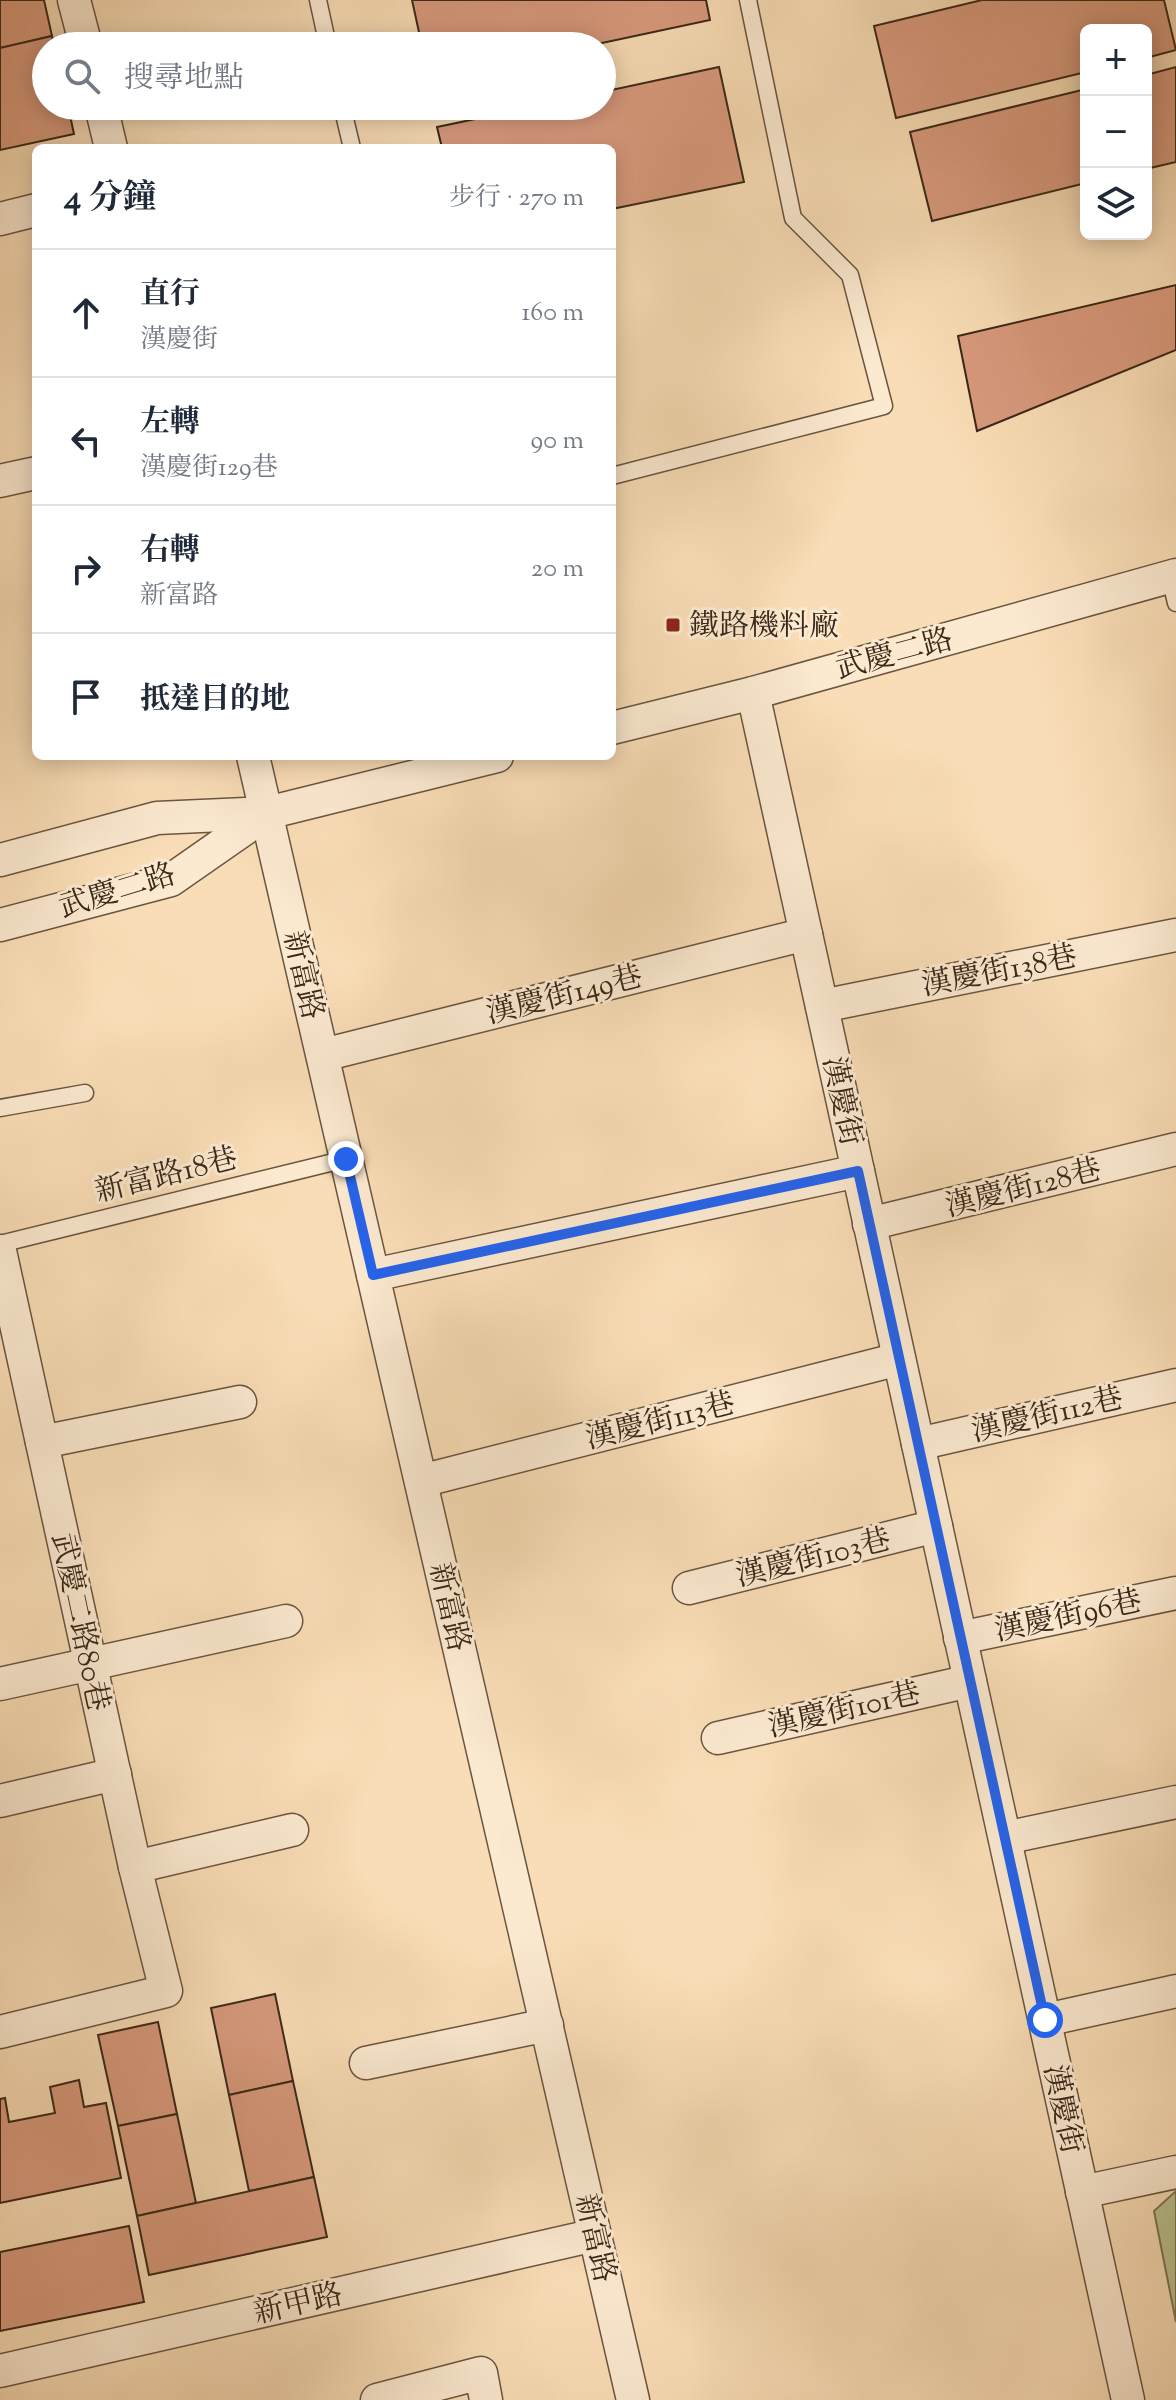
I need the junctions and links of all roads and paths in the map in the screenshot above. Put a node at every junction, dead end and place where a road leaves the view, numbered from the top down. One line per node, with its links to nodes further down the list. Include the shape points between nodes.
1 (74, 0): 4 (street)
2 (318, 0): 5 (lane)
3 (748, 0): 13 (lane, via 793,218 850,275 884,406)
4 (82, 32)
5 (325, 32)
6 (104, 120): 8 (street)
7 (345, 120): 9 (lane)
8 (110, 144)
9 (351, 144)
10 (32, 211): 11 (street)
11 (0, 219)
12 (32, 474): 14 (street)
13 (616, 475)
14 (0, 481)
15 (1174, 585): 16 (street, 武慶二路)
16 (753, 693): 17 (street, 武慶二路); 23 (street, 漢慶街)
17 (616, 727)
18 (254, 760): 20 (street, 新富路)
19 (481, 760): 20 (street, 武慶二路)
20 (267, 813): 21 (street, 武慶二路, via 157,818); 22 (street, 武慶二路, via 171,880); 26 (street, 新富路)
21 (0, 860)
22 (0, 925)
23 (806, 934): 25 (street, 漢慶街); 26 (street, 漢慶街149巷)
24 (1176, 935): 25 (street, 漢慶街138巷)
25 (822, 1006): 31 (street, 漢慶街)
26 (323, 1055): 30 (street, 新富路)
27 (85, 1093): 28 (lane)
28 (0, 1108)
29 (1176, 1149): 32 (street, 漢慶街128巷)
30 (346, 1159): 33 (lane, 新富路18巷); 35 (street, 新富路)
31 (858, 1171): 32 (street, 漢慶街); 35 (street)
32 (869, 1224): 36 (street, 漢慶街)
33 (0, 1244)
34 (0, 1251): 39 (street, 武慶二路80巷)
35 (373, 1275): 41 (street, 新富路)
36 (899, 1359): 40 (street, 漢慶街); 41 (street, 漢慶街113巷)
37 (1176, 1385): 40 (street, 漢慶街112巷)
38 (240, 1402): 39 (street)
39 (42, 1442): 47 (street, 武慶二路80巷)
40 (918, 1444): 42 (street, 漢慶街)
41 (421, 1481): 59 (street, 新富路)
42 (936, 1526): 43 (street, 漢慶街103巷); 46 (street, 漢慶街)
43 (689, 1588)
44 (1176, 1593): 46 (street, 漢慶街96巷)
45 (286, 1621): 47 (street)
46 (960, 1638): 48 (street, 漢慶街)
47 (91, 1665): 49 (street); 51 (street, 武慶二路80巷)
48 (970, 1681): 50 (street, 漢慶街101巷); 55 (street, 漢慶街)
49 (0, 1684)
50 (718, 1738)
51 (115, 1774): 52 (street); 56 (street, 武慶二路80巷)
52 (0, 1801)
53 (1176, 1802): 55 (street)
54 (292, 1830): 56 (street)
55 (1005, 1838): 58 (street, 漢慶街)
56 (135, 1867): 60 (street, 武慶二路80巷, via 166,1991)
57 (1176, 1991): 58 (street)
58 (1045, 2020): 63 (street, 漢慶街)
59 (547, 2025): 61 (street); 64 (street, 新富路)
60 (0, 2032)
61 (366, 2063)
62 (1176, 2172): 63 (street)
63 (1082, 2192): 69 (street, 漢慶街)
64 (595, 2235): 65 (street, 新甲路); 68 (street, 新富路)
65 (0, 2371)
66 (378, 2400): 67 (street, via 481,2373)
67 (486, 2400)
68 (633, 2400)
69 (1128, 2400)

